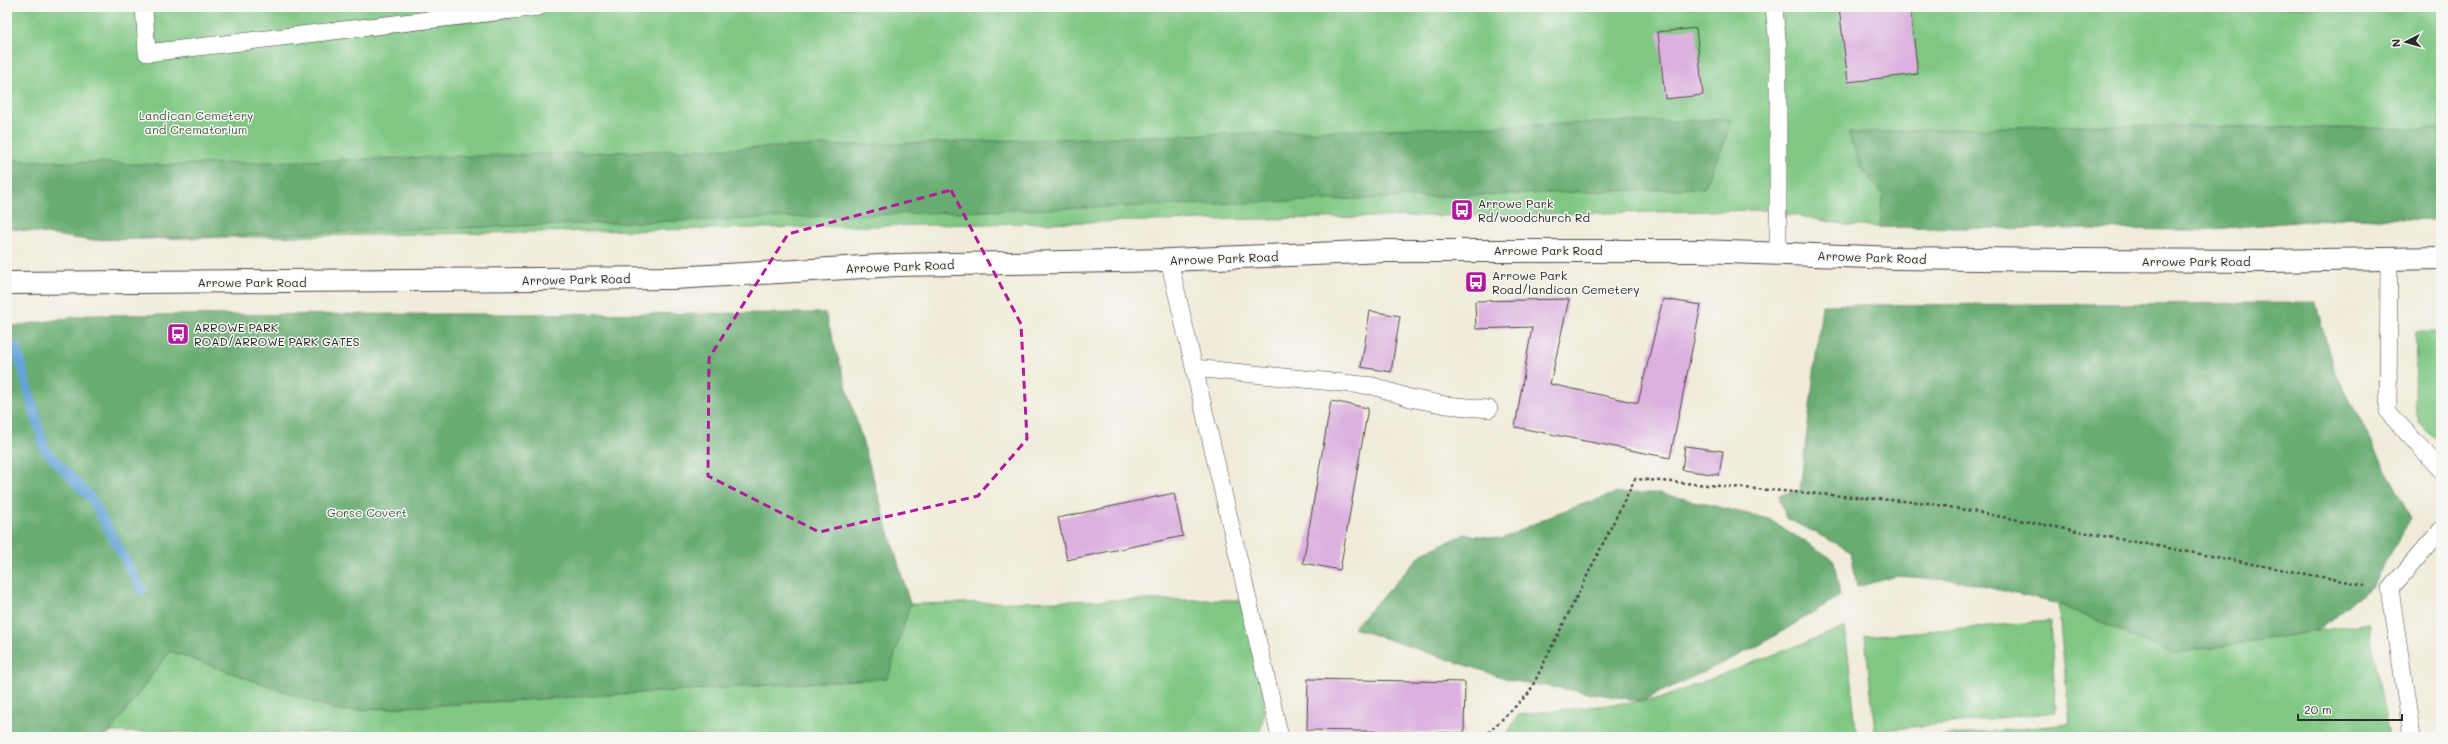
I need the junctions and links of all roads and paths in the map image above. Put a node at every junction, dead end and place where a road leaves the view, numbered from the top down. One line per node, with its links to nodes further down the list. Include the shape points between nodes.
1 (144, 7): 4 (lane, via 147,53)
2 (539, 7): 4 (lane)
3 (1774, 7): 5 (lane, via 1778,48)
4 (484, 11)
5 (1778, 254): 7 (main road, Arrowe Park Road, via 2070,260); 8 (main road, Arrowe Park Road, via 1699,251 1386,251)
6 (2441, 258): 7 (main road, Arrowe Park Road)
7 (2389, 259): 12 (lane, via 2388,412)
8 (1169, 260): 9 (main road, Arrowe Park Road, via 897,265 674,278); 10 (lane)
9 (8, 283)
10 (1194, 368): 11 (lane, via 1373,386 1410,398); 15 (lane)
11 (1489, 409)
12 (2441, 470)
13 (2441, 530): 14 (lane)
14 (2390, 589): 16 (path, via 1928,503 1635,479 1529,693); 17 (lane)
15 (1280, 737)
16 (1484, 737)
17 (2412, 737)

